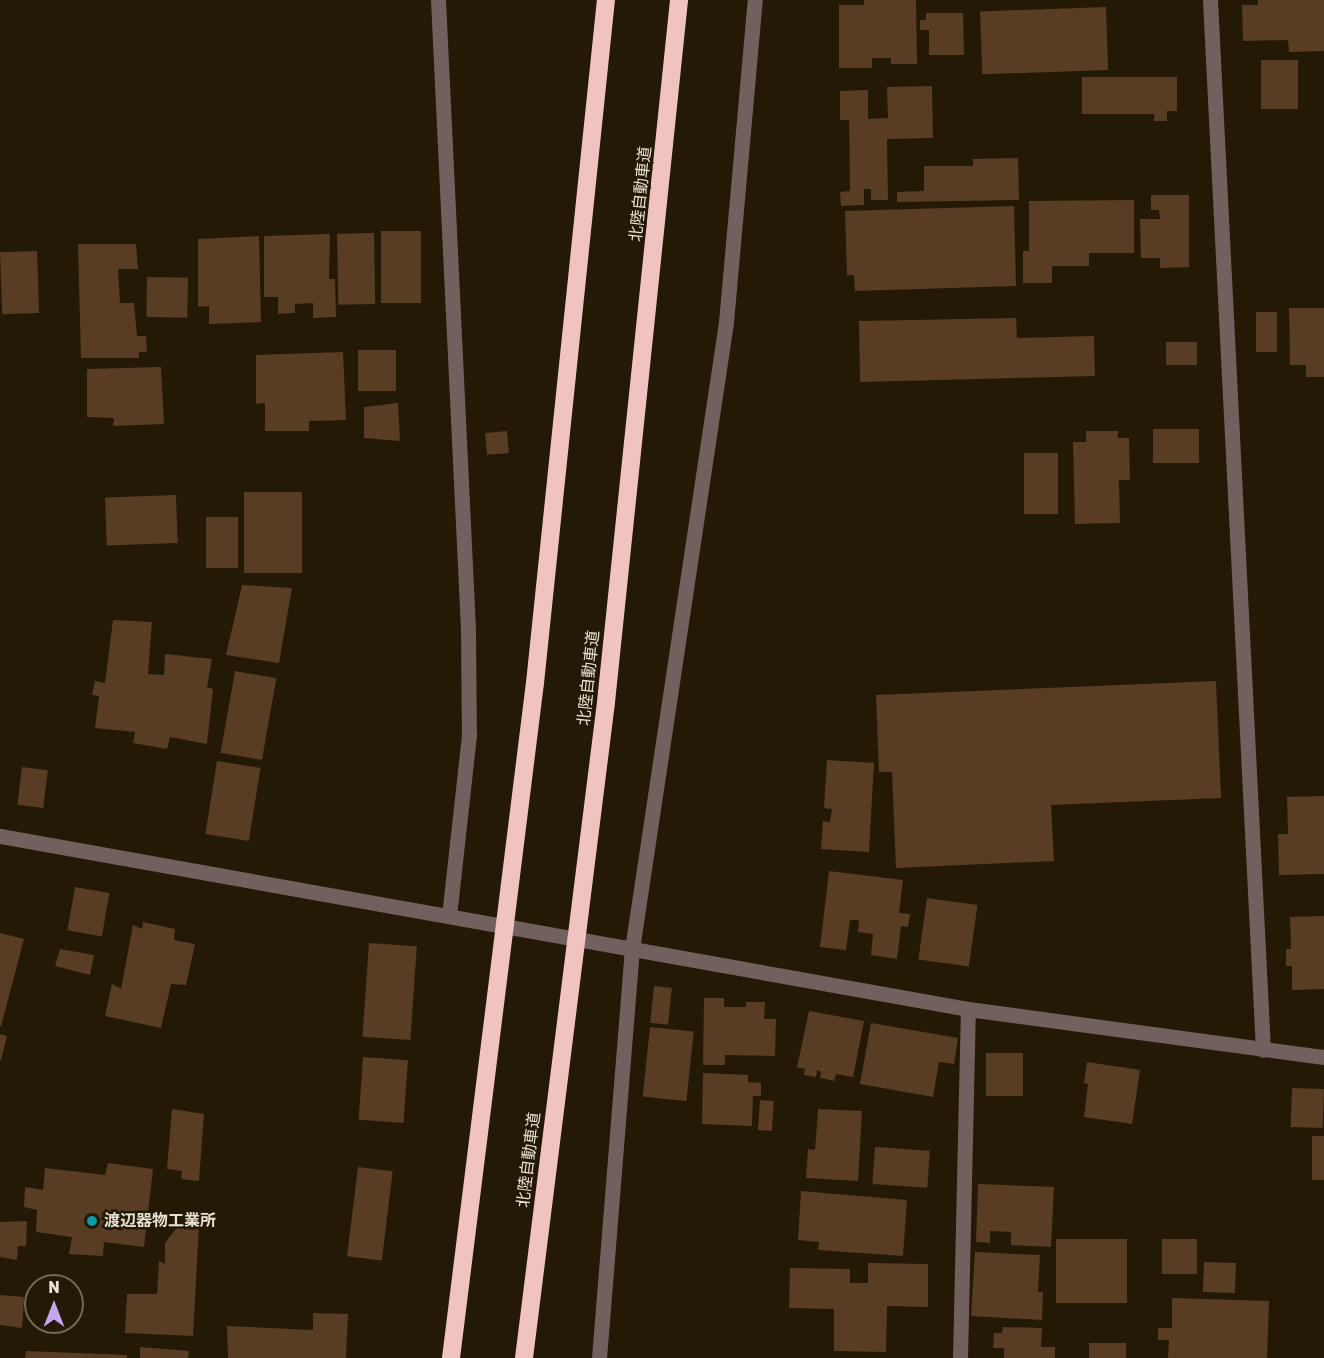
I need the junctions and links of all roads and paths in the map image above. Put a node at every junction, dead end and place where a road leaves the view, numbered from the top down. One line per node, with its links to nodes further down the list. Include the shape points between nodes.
1 (438, 0): 7 (street, via 469,688 469,735)
2 (606, 0): 12 (highway, bridge, via 535,683)
3 (679, 0): 13 (highway, 北陸自動車道, bridge, via 606,702)
4 (755, 0): 8 (street, via 726,322)
5 (1210, 0): 10 (street)
6 (0, 836): 7 (street)
7 (449, 915): 8 (street)
8 (632, 950): 9 (street); 14 (street)
9 (968, 1009): 10 (street); 15 (street)
10 (1263, 1050): 11 (street)
11 (1324, 1057)
12 (451, 1358)
13 (524, 1358)
14 (599, 1358)
15 (960, 1358)

